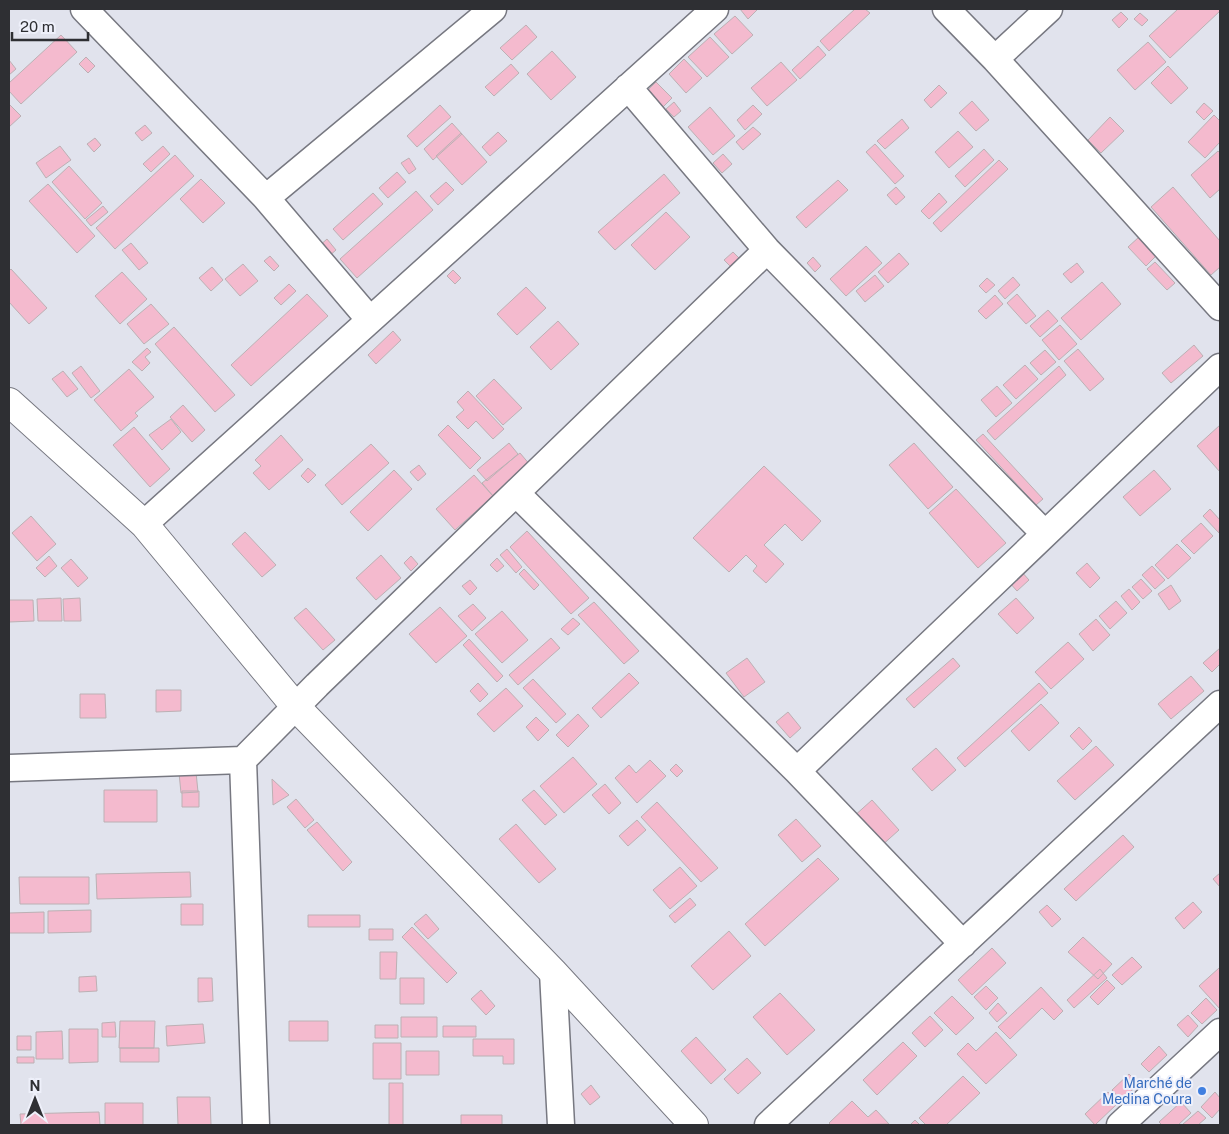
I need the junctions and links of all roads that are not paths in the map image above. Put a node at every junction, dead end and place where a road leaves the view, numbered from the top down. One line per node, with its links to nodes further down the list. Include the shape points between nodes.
1 (84, 9): 8 (street)
2 (493, 9): 8 (street)
3 (715, 9): 7 (street)
4 (946, 9): 6 (street)
5 (1049, 9): 6 (street)
6 (994, 59): 10 (street)
7 (628, 87): 9 (street); 11 (street)
8 (266, 198): 11 (street)
9 (767, 250): 14 (street); 16 (street)
10 (1220, 307)
11 (370, 320): 15 (street)
12 (1220, 367): 16 (street)
13 (9, 402): 15 (street)
14 (516, 492): 17 (street); 21 (street)
15 (144, 524): 17 (street)
16 (1045, 534): 21 (street)
17 (295, 706): 19 (street); 23 (street)
18 (1216, 715): 22 (street)
19 (243, 760): 20 (street); 25 (street)
20 (9, 768)
21 (797, 771): 22 (street)
22 (962, 944): 28 (street)
23 (553, 972): 26 (street); 27 (street)
24 (1220, 1032): 29 (street)
25 (256, 1125)
26 (561, 1125)
27 (694, 1125)
28 (768, 1125)
29 (1120, 1125)

